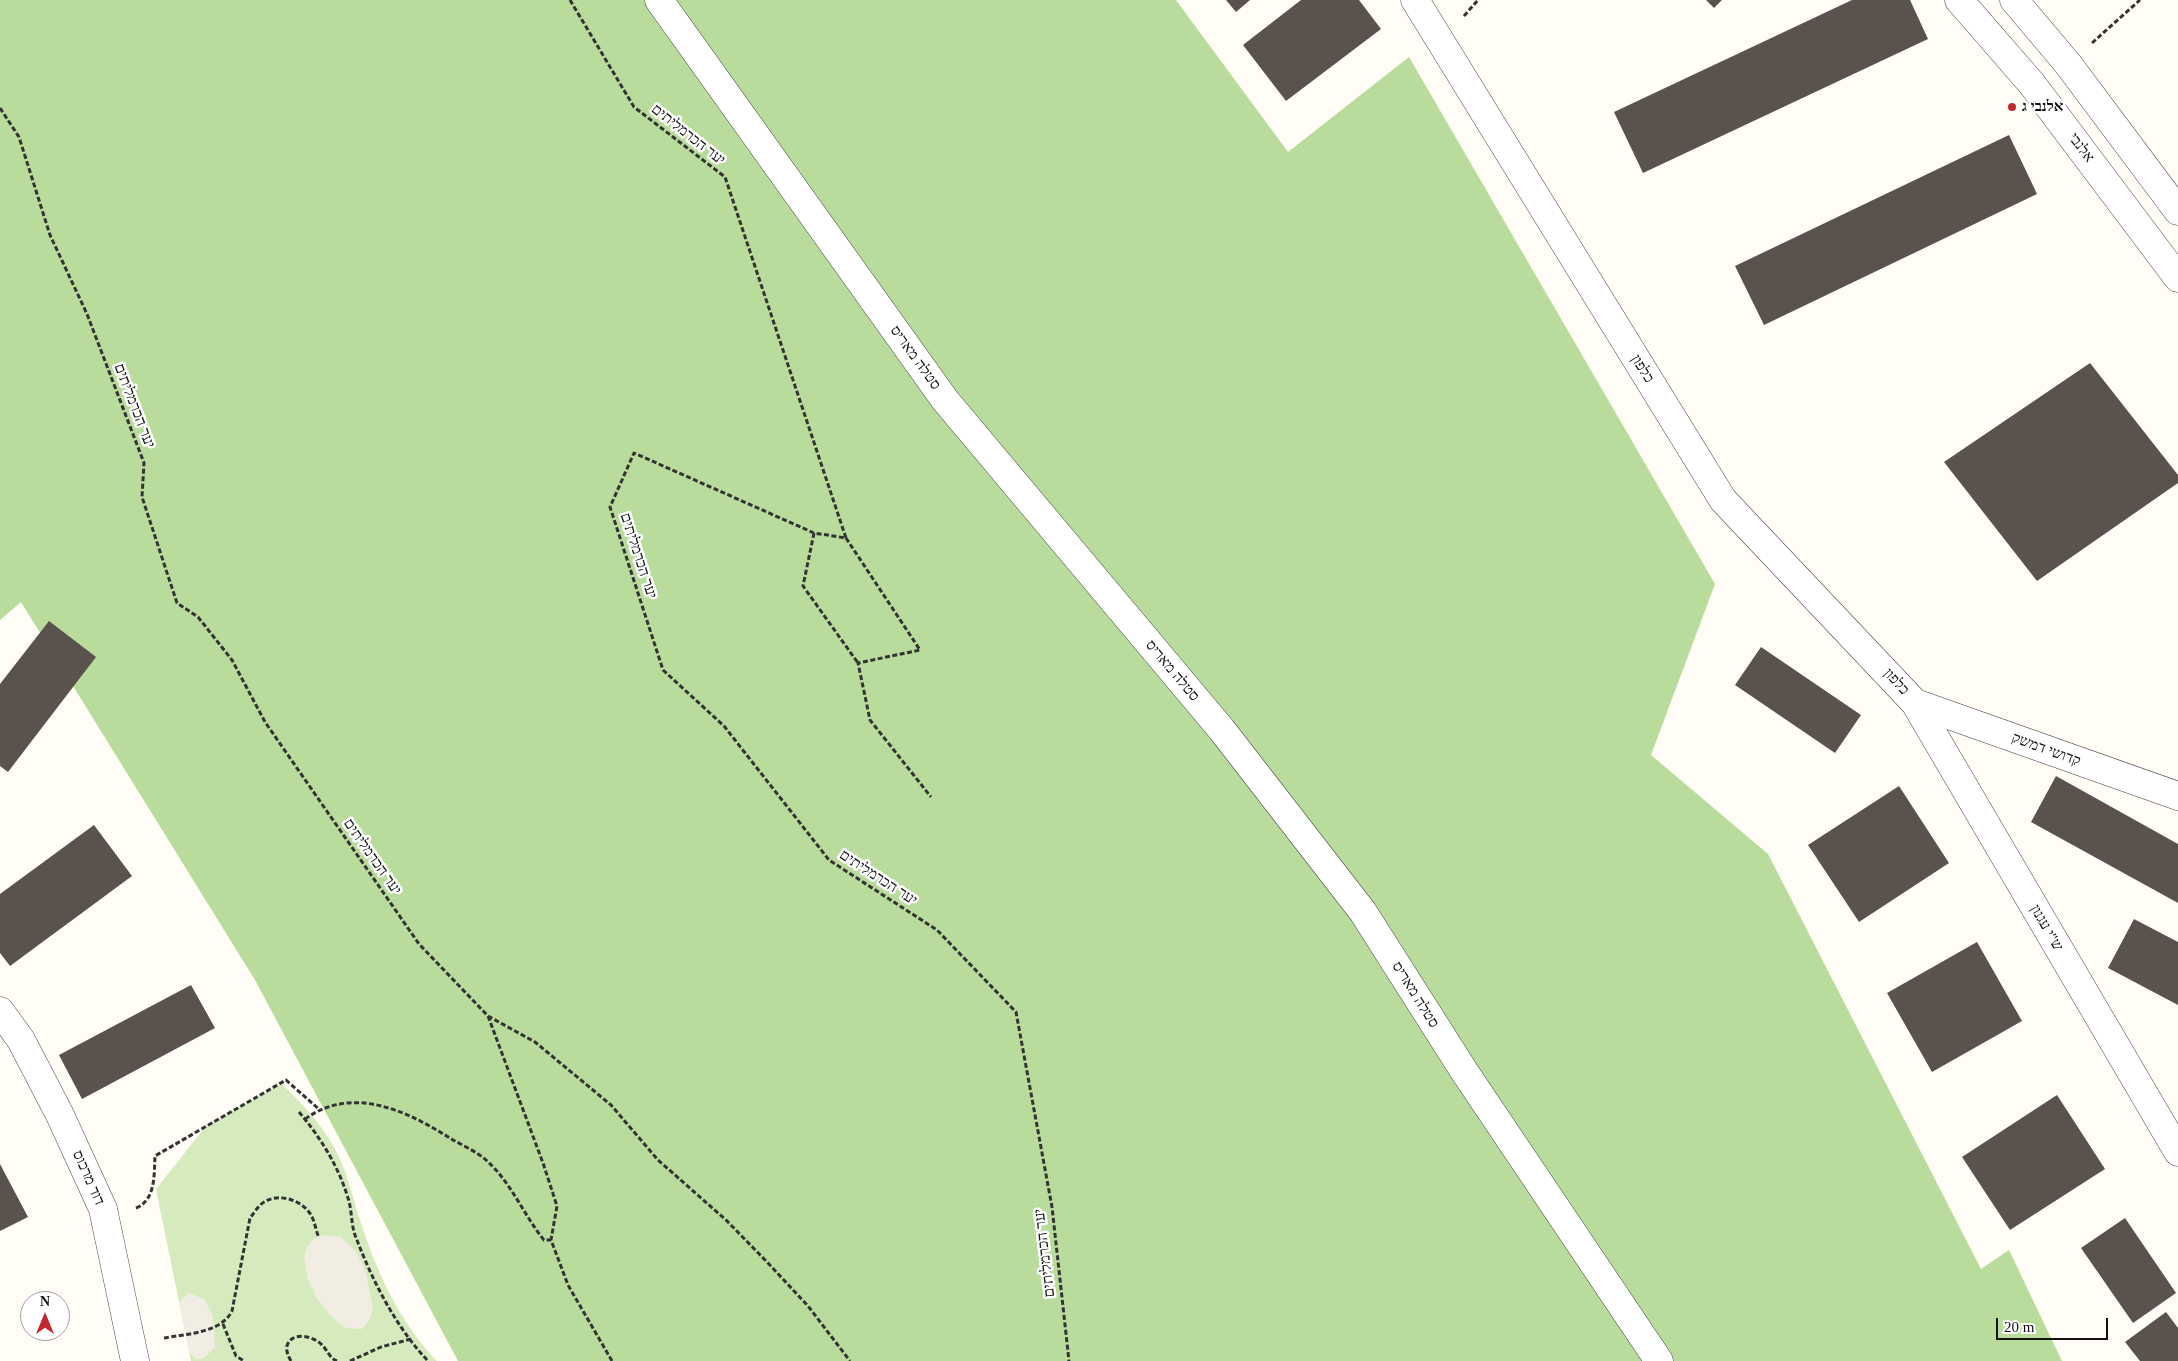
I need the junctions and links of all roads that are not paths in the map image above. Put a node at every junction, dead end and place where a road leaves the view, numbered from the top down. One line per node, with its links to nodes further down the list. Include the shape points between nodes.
1 (659, 0): 12 (street, סטלה מאריס, via 945,400 1222,730 1363,912 1464,1070)
2 (1415, 0): 7 (street, כלפון, via 1723,500)
3 (1959, 0): 6 (street, אלנבי, via 2032,84)
4 (2014, 0): 5 (street, via 2068,64)
5 (2178, 211)
6 (2178, 278)
7 (1915, 703): 8 (street, קדושי דמשק); 10 (street, ש"י עגנון)
8 (2178, 796)
9 (0, 1010): 11 (street, דוד מרכוס, via 21,1040 60,1115 103,1209)
10 (2178, 1152)
11 (133, 1353)
12 (1659, 1361)

